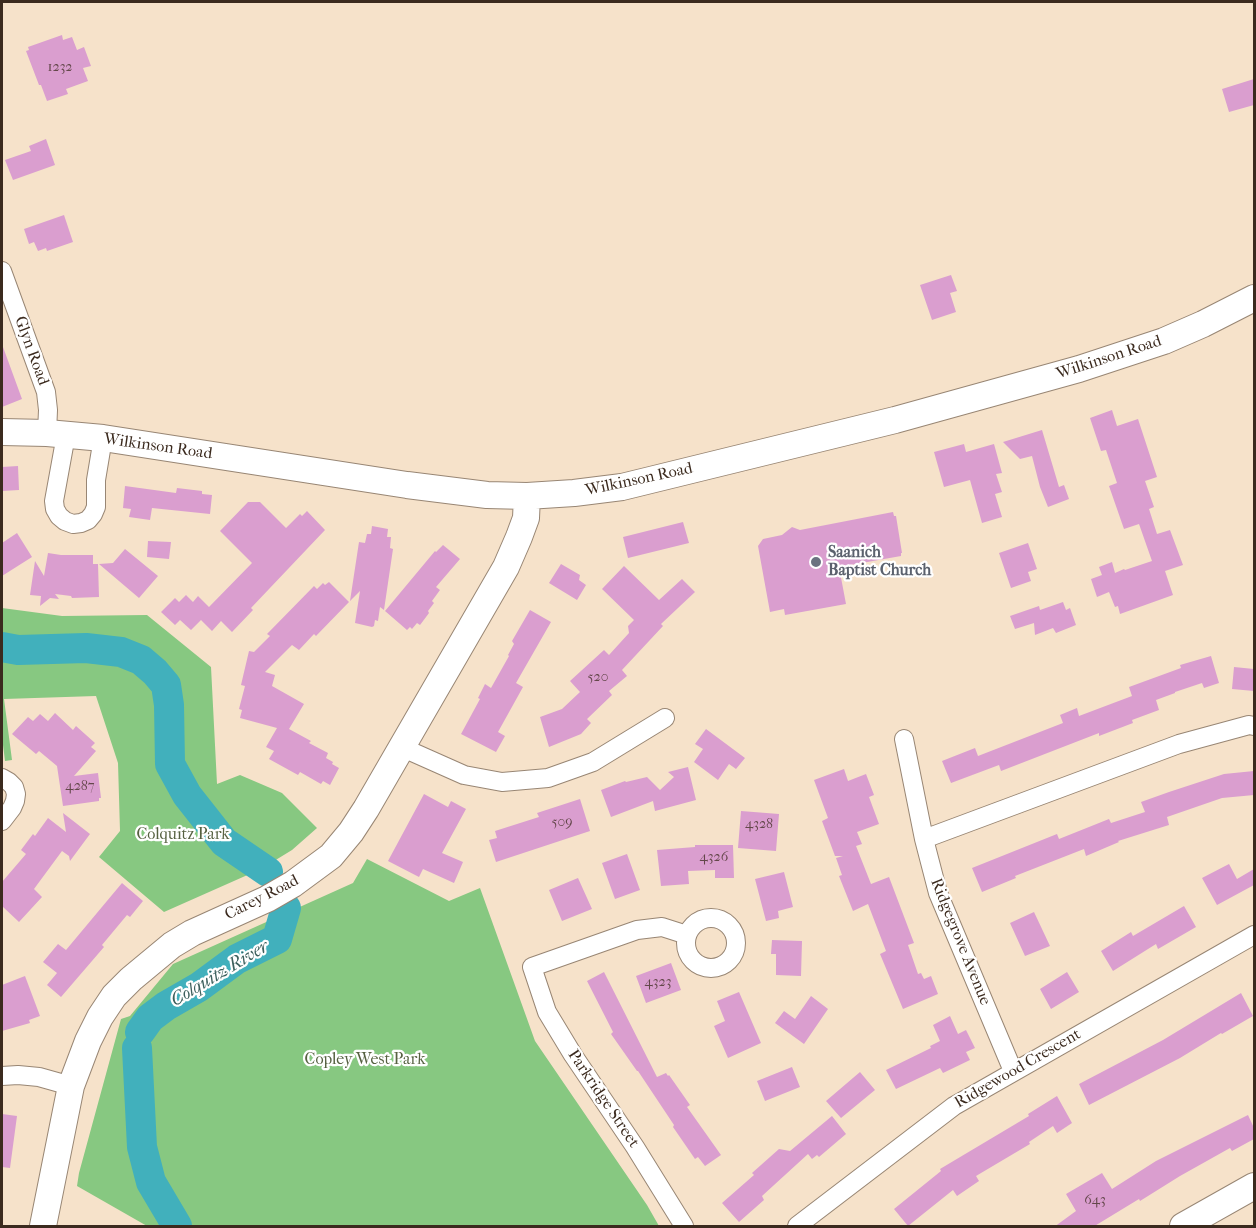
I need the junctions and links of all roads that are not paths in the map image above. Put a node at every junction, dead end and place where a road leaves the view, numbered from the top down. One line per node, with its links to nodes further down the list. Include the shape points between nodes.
1 (2, 271): 4 (street, Glyn Road, via 46,392)
2 (1254, 298): 6 (main road, Wilkinson Road, via 1164,341 996,393 622,487)
3 (2, 432): 4 (main road, Wilkinson Road)
4 (56, 434): 5 (main road, Wilkinson Road); 5 (street, Glyn Road, via 55,509 73,524 88,520 96,507)
5 (103, 438): 6 (main road, Wilkinson Road, via 407,485)
6 (527, 496): 10 (main road, Carey Road, via 526,518 506,567)
7 (665, 718): 10 (street, via 593,762 548,778 502,782 464,775)
8 (1254, 726): 13 (street, via 1179,744)
9 (904, 740): 13 (street, Ridgegrove Avenue)
10 (401, 747): 18 (main road, Carey Road, via 366,809 331,856 293,884 172,945 114,996 88,1041)
11 (2, 778): 12 (street, via 14,787 16,794)
12 (2, 821)
13 (924, 839): 16 (street, Ridgegrove Avenue, via 938,893)
14 (1254, 934): 16 (street, Ridgewood Crescent)
15 (687, 935): 21 (street, Parkridge Street, via 662,927 638,930 532,967 547,1012)
16 (1013, 1071): 22 (street, Ridgewood Crescent, via 954,1106)
17 (2, 1076): 18 (street, via 39,1077)
18 (71, 1086): 20 (main road, Carey Road)
19 (1254, 1186): 23 (main road)
20 (43, 1227)
21 (684, 1227)
22 (797, 1227)
23 (1184, 1227)

